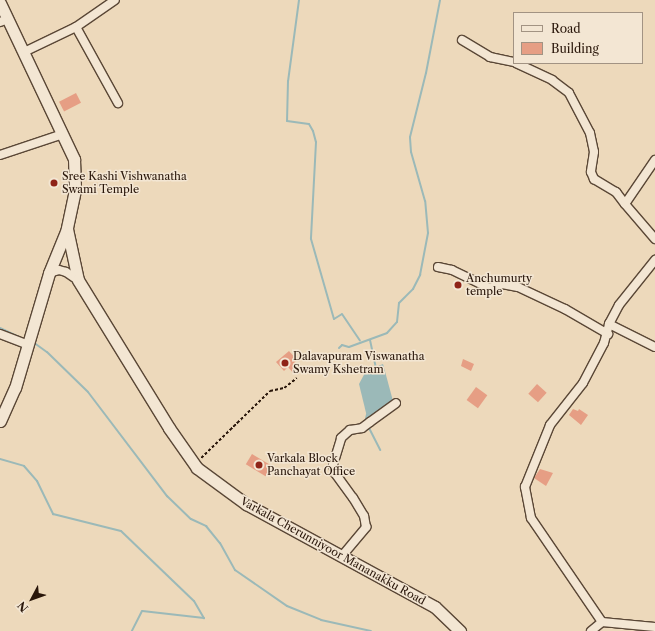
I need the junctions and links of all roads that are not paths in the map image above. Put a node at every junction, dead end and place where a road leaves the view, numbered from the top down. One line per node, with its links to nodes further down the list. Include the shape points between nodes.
1 (115, 0): 4 (street)
2 (0, 3): 3 (main road, Varkala Cherunniyoor Mananakku Road)
3 (4, 21): 6 (main road, Varkala Cherunniyoor Mananakku Road)
4 (76, 27): 6 (street); 9 (street)
5 (462, 40): 7 (street, via 490,57)
6 (24, 52): 10 (main road, Varkala Cherunniyoor Mananakku Road)
7 (513, 62)
8 (519, 64): 13 (street, via 552,80 569,94 590,133 594,152 591,172 594,179 616,192)
9 (118, 103)
10 (63, 134): 11 (street); 14 (main road, Varkala Cherunniyoor Mananakku Road, via 74,159 75,190)
11 (0, 155)
12 (655, 160): 13 (street)
13 (625, 204): 15 (street)
14 (67, 229): 18 (main road); 19 (main road, Varkala Cherunniyoor Mananakku Road)
15 (655, 239)
16 (655, 260): 20 (street, via 619,305)
17 (438, 267): 22 (street, via 452,270 489,288 502,284 518,287 565,309)
18 (49, 273): 19 (street, via 59,270); 23 (main road)
19 (78, 280): 27 (main road, Varkala Cherunniyoor Mananakku Road, via 194,464 246,504)
20 (609, 324): 22 (street); 24 (street)
21 (0, 334): 23 (street)
22 (608, 334): 28 (street, via 583,382 550,425 525,487 531,518)
23 (28, 345): 26 (main road, via 15,388)
24 (655, 347)
25 (396, 403): 27 (street, via 370,422 350,430 340,438 333,465 335,473 364,516 366,527)
26 (0, 421)
27 (342, 556): 30 (main road, Varkala Cherunniyoor Mananakku Road, via 434,607)
28 (602, 622): 29 (street); 31 (street)
29 (655, 627)
30 (460, 631)
31 (590, 631)

